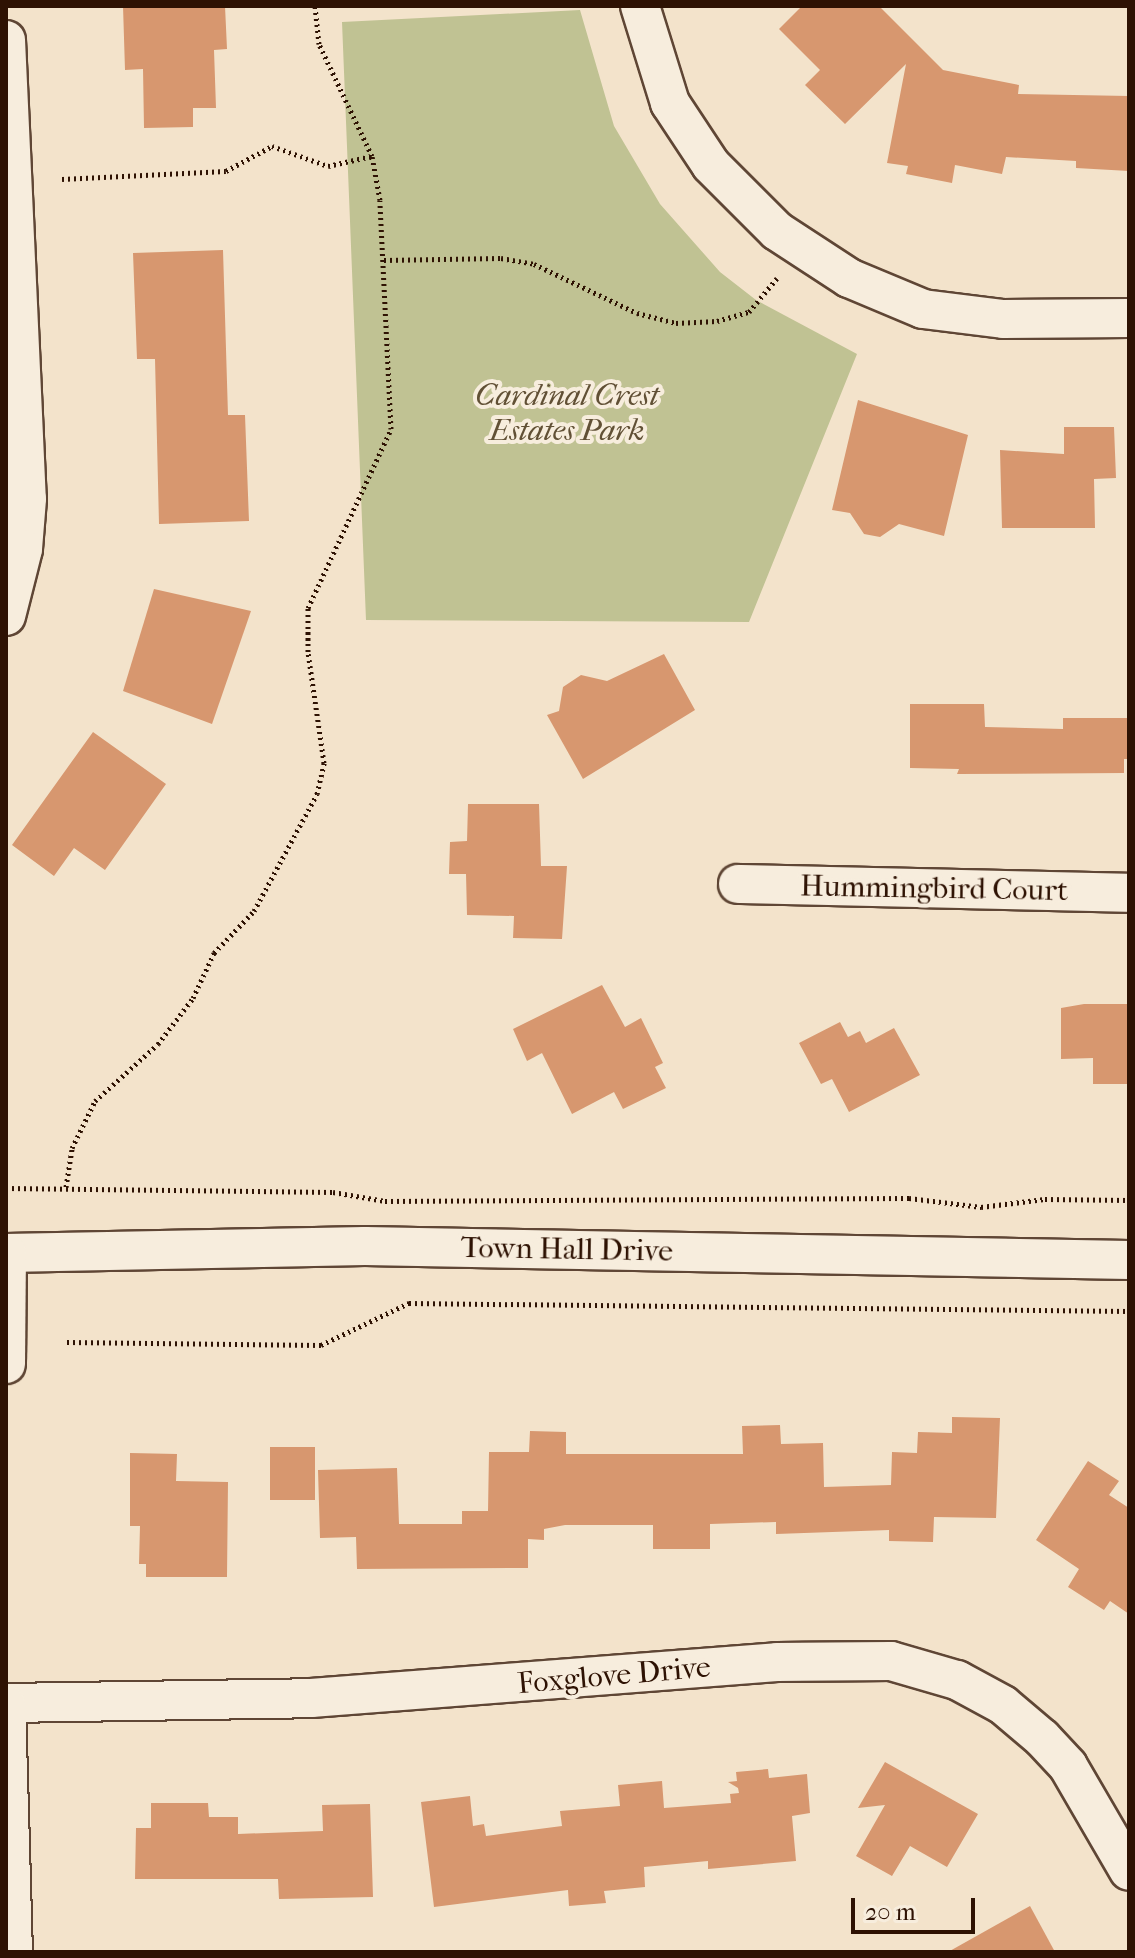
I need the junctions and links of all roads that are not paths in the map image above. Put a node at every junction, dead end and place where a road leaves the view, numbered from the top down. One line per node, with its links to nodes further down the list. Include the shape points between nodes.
1 (640, 6): 3 (street, via 670,103 711,165 777,231 849,278 923,309 1003,319)
2 (6, 40): 4 (street, via 27,499 23,549)
3 (1129, 318)
4 (6, 616)
5 (738, 884): 6 (street, Hummingbird Court)
6 (1129, 893)
7 (7, 1253): 8 (street, Town Hall Drive, via 365,1246); 9 (street)
8 (1129, 1260)
9 (6, 1364)
10 (6, 1704): 11 (street, Foxglove Drive, via 311,1698 777,1662 891,1661 957,1680 1003,1705 1042,1738 1068,1766); 12 (street)
11 (1129, 1871)
12 (13, 1952)

